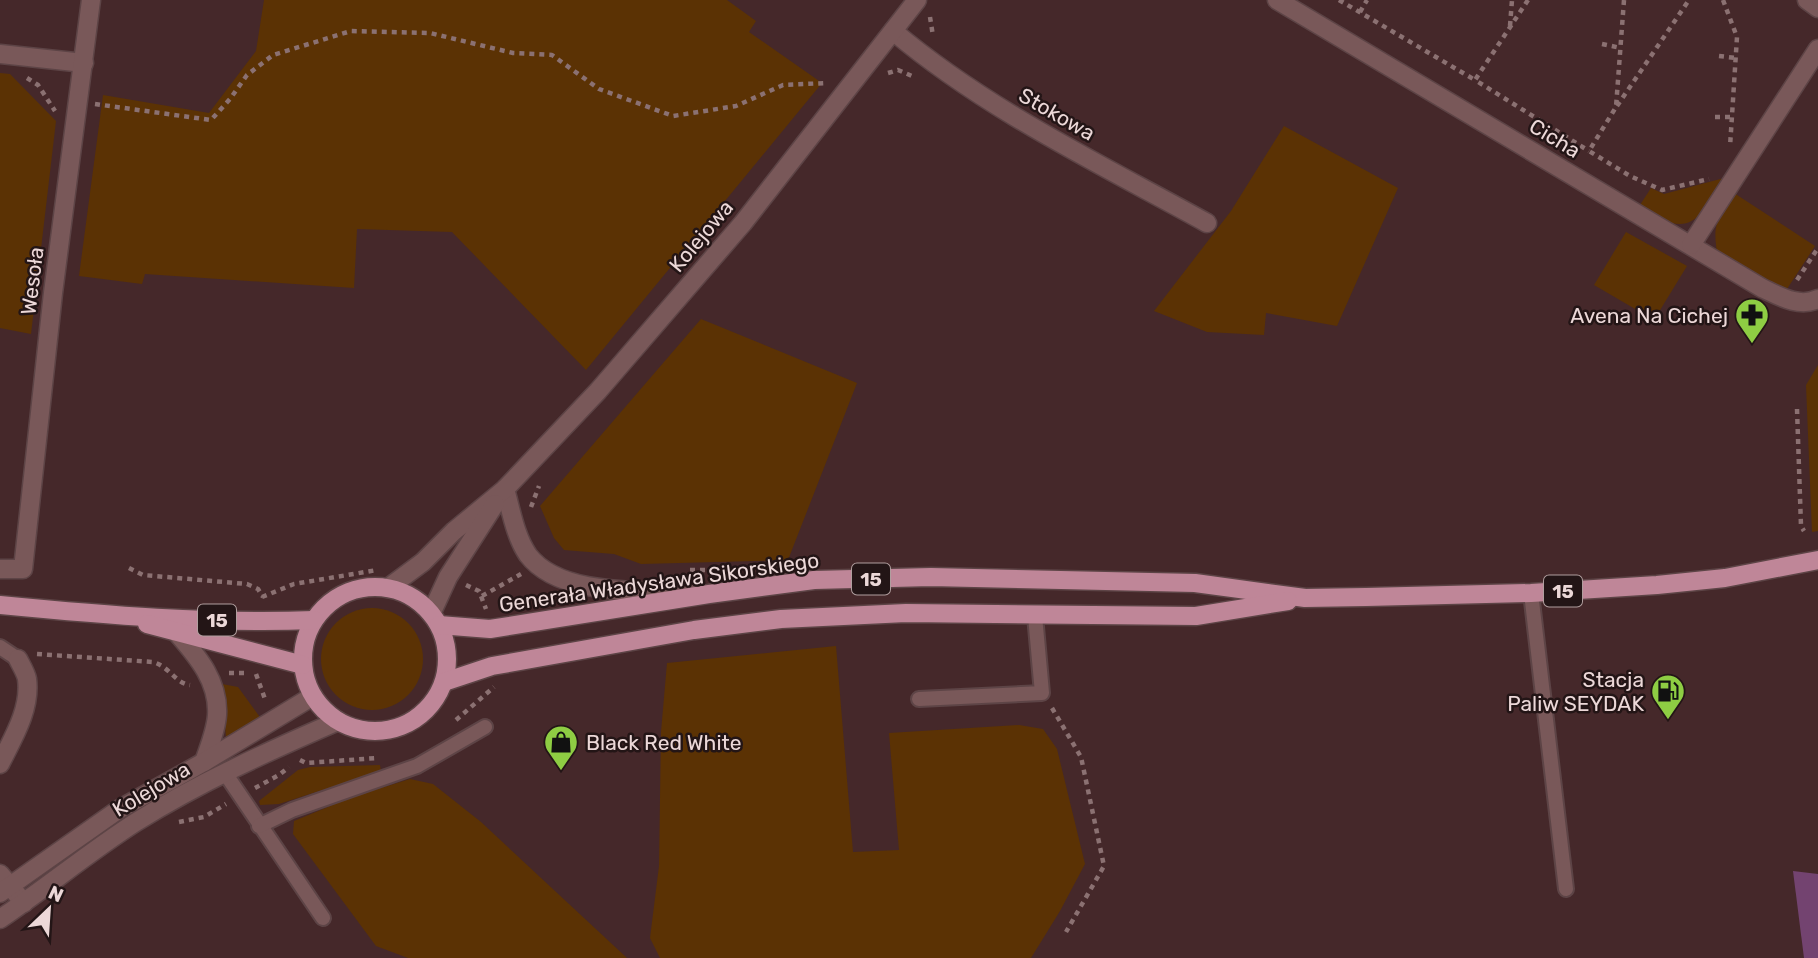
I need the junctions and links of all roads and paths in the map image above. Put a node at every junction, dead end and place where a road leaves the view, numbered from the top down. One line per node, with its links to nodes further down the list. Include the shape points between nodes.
1 (91, 0): 22 (street, Wesoła)
2 (917, 0): 15 (street, Kolejowa)
3 (1277, 0): 33 (street, Cicha)
4 (1339, 0): 13 (path)
5 (1367, 0): 13 (path)
6 (1512, 0): 14 (path)
7 (1528, 0): 14 (path)
8 (1624, 0): 17 (path)
9 (1689, 0): 26 (path)
10 (1723, 0): 21 (path, via 1737,37)
11 (1807, 0): 12 (street)
12 (1818, 8)
13 (1360, 12): 23 (path)
14 (1510, 27): 23 (path)
15 (892, 31): 32 (street, Stokowa, via 1013,117); 39 (street, Kolejowa, via 743,223 598,391)
16 (1602, 44): 17 (path)
17 (1621, 48): 26 (path)
18 (1818, 49): 33 (street)
19 (0, 54): 22 (street)
20 (1719, 56): 21 (path)
21 (1735, 58): 28 (path)
22 (84, 63): 45 (street, Wesoła, via 23,569)
23 (1475, 80): 29 (path)
24 (821, 94): 25 (path, via 830,83 783,85 736,106 673,116 599,89 552,55 513,53 430,33 351,31 273,55 247,75 211,120)
25 (91, 103)
26 (1616, 107): 29 (path)
27 (1715, 117): 28 (path)
28 (1732, 117): 30 (path)
29 (1590, 151): 31 (path, via 1661,190)
30 (1730, 156)
31 (1712, 178)
32 (1207, 223)
33 (1691, 246): 36 (street, Cicha, via 1783,298)
34 (1818, 248): 35 (path)
35 (1791, 289)
36 (1817, 302)
37 (1797, 409): 41 (path)
38 (545, 479): 40 (path, via 531,505)
39 (505, 489): 43 (street, via 520,539); 47 (street, Kolejowa); 48 (street, Kolejowa)
40 (534, 515)
41 (1804, 531)
42 (1818, 560): 49 (main road, Generała Władysława Sikorskiego / 15, via 1698,581)
43 (536, 562): 50 (street, via 561,580 583,587); 51 (path)
44 (129, 568): 52 (path, via 143,575 247,584)
45 (0, 569)
46 (380, 570): 52 (path, via 295,584)
47 (448, 577): 51 (path); 58 (street, Kolejowa)
48 (388, 588): 57 (main road, via 346,593); 58 (main road, via 411,597)
49 (1531, 593): 53 (main road, Generała Władysława Sikorskiego / 15); 86 (lane)
50 (709, 594): 53 (main road, Generała Władysława Sikorskiego / 15, via 814,580 931,577 1195,583); 60 (main road, Generała Władysława Sikorskiego / 15)
51 (482, 596): 60 (path)
52 (262, 597): 59 (path)
53 (1306, 598): 55 (main road, Generała Władysława Sikorskiego / 15, via 1196,616)
54 (0, 605): 56 (main road, 15)
55 (1035, 615): 66 (main road, Generała Władysława Sikorskiego / 15, via 906,613 780,619); 72 (lane)
56 (120, 616): 59 (main road, 15); 61 (main road, 15)
57 (314, 620): 59 (main road, 15); 65 (main road, via 305,642)
58 (435, 620): 60 (main road, Generała Władysława Sikorskiego / 15); 69 (main road, via 445,643)
59 (262, 622)
60 (489, 629)
61 (178, 634): 63 (main road, 15); 68 (street, via 202,661)
62 (0, 647): 64 (lane)
63 (255, 653): 65 (main road, 15); 67 (path)
64 (18, 659): 68 (path, via 52,653 153,662 188,686); 82 (street, via 27,677 27,703)
65 (303, 665): 73 (main road)
66 (492, 666): 69 (main road, Generała Władysława Sikorskiego / 15); 71 (path)
67 (256, 674): 68 (path); 75 (path)
68 (209, 678): 81 (street, via 217,715)
69 (444, 682): 76 (main road, via 434,701 401,727 358,729)
70 (503, 685): 71 (path)
71 (494, 688): 78 (path)
72 (1042, 693): 74 (lane); 90 (path, via 1081,757 1104,866)
73 (313, 696): 75 (street, Kolejowa); 76 (main road)
74 (919, 699)
75 (275, 719): 81 (street, Kolejowa)
76 (338, 721): 79 (street, Kolejowa)
77 (485, 727): 84 (lane, via 418,765)
78 (446, 728)
79 (286, 744): 80 (path, via 298,760 306,762); 83 (street, Kolejowa)
80 (381, 758)
81 (204, 762): 85 (street, Kolejowa, via 118,810)
82 (0, 764)
83 (225, 774): 84 (lane); 87 (street, Kolejowa, via 133,824)
84 (259, 826): 88 (lane)
85 (3, 885): 87 (street)
86 (1566, 889)
87 (24, 903): 89 (street, Kolejowa)
88 (323, 918)
89 (0, 919)
90 (1066, 932)

